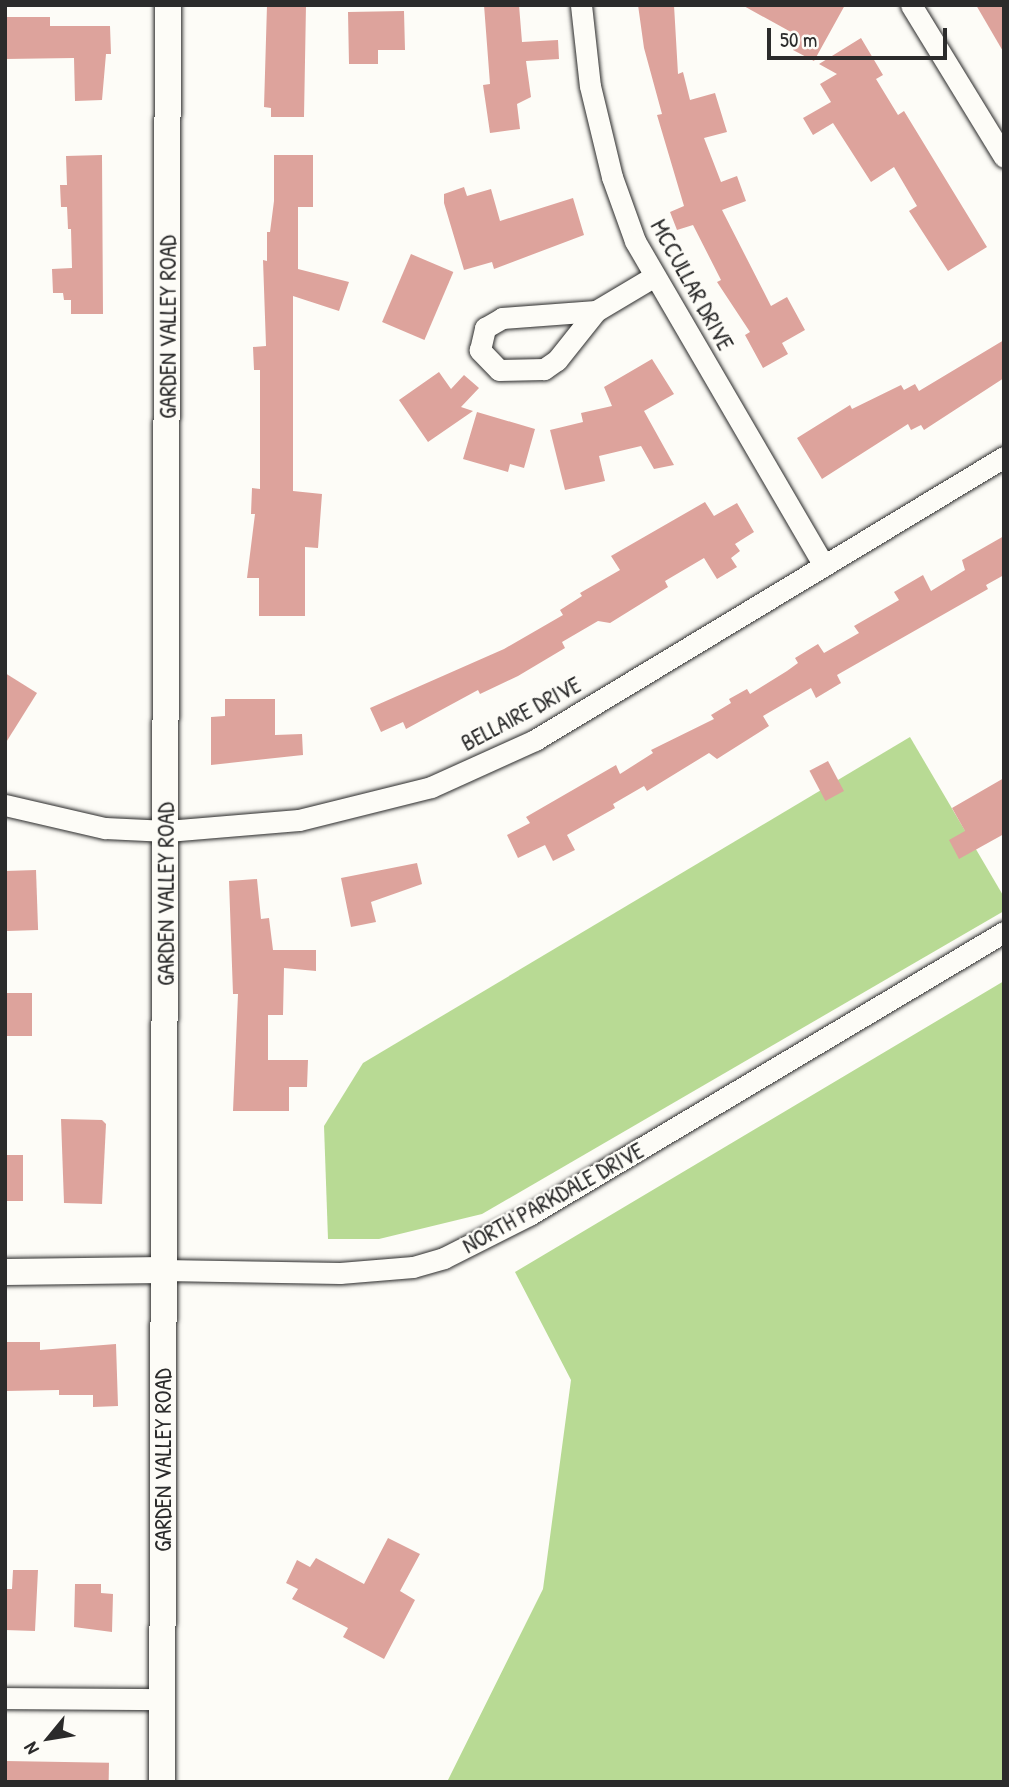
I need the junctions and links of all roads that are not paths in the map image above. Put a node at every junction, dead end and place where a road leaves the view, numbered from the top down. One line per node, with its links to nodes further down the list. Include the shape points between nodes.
1 (168, 5): 10 (street, GARDEN VALLEY ROAD)
2 (581, 5): 5 (street, MCCULLAR DRIVE, via 590,86 612,177)
3 (911, 5): 4 (street)
4 (1004, 157)
5 (653, 277): 6 (street); 8 (street, MCCULLAR DRIVE)
6 (596, 311): 6 (street, via 557,360 544,369 499,370 480,350 485,328 502,318)
7 (1004, 457): 8 (street, BELLAIRE DRIVE)
8 (823, 564): 10 (street, BELLAIRE DRIVE, via 488,765 365,807 299,820)
9 (5, 805): 10 (street, BELLAIRE DRIVE, via 105,828)
10 (167, 831): 12 (street, GARDEN VALLEY ROAD)
11 (1004, 932): 12 (street, NORTH PARKDALE DRIVE, via 528,1215 444,1258 413,1267 340,1273)
12 (163, 1270): 13 (street, NORTH PARKDALE DRIVE); 15 (street, GARDEN VALLEY ROAD)
13 (5, 1272)
14 (5, 1698): 15 (street)
15 (163, 1699): 16 (street, GARDEN VALLEY ROAD)
16 (162, 1782)

